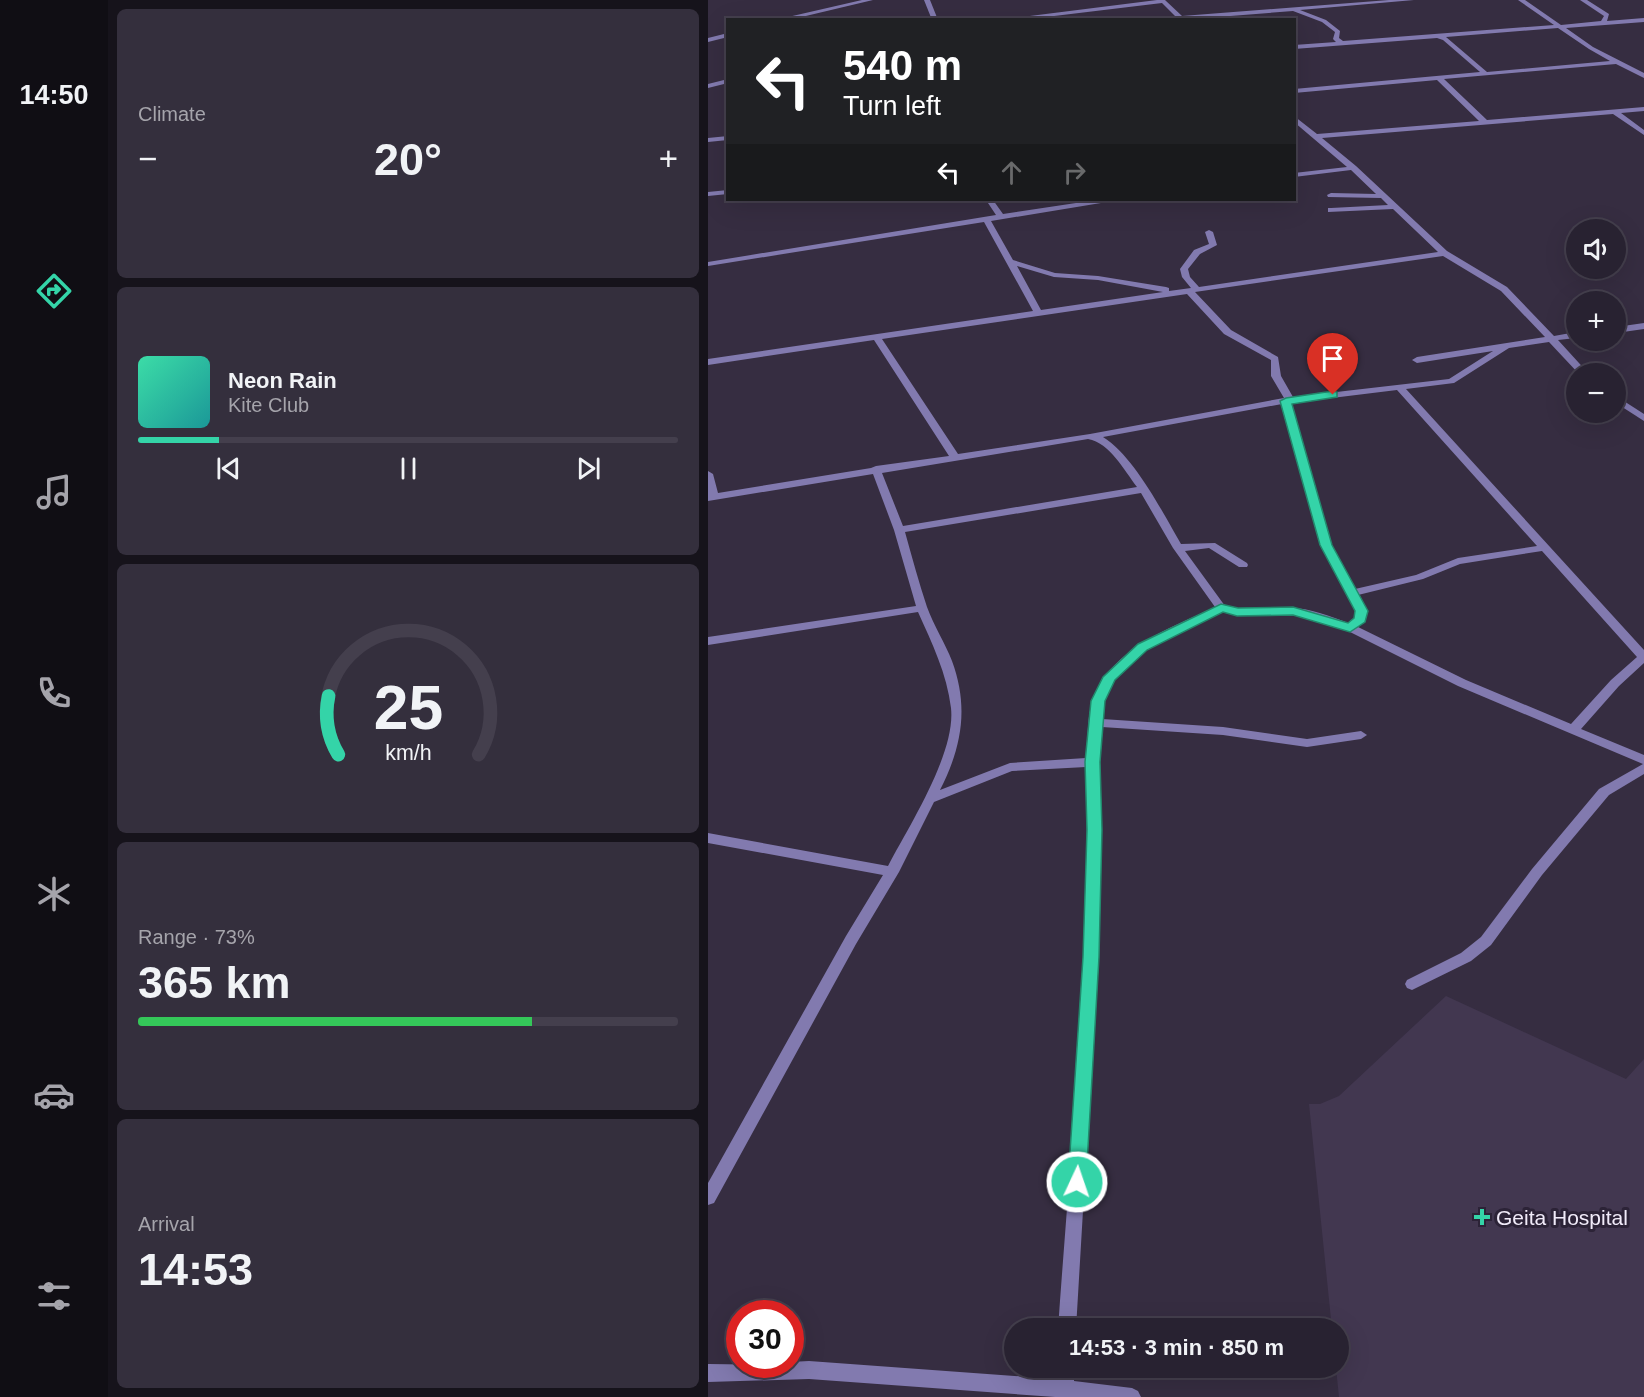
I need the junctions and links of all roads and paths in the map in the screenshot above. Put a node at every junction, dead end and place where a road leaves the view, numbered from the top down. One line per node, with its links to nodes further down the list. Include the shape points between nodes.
1 (870, 0): 12 (street)
2 (927, 0): 13 (street)
3 (1411, 0): 9 (street)
4 (1521, 0): 20 (street)
5 (1583, 0): 19 (street, via 1598,4 1608,17)
6 (1163, 1): 11 (street); 14 (street)
7 (1281, 3): 10 (street)
8 (1193, 10): 11 (street)
9 (1292, 10): 10 (street); 17 (street)
10 (1277, 11): 16 (street); 17 (street)
11 (1174, 12): 15 (street)
12 (787, 18)
13 (934, 18)
14 (1019, 18)
15 (1182, 18)
16 (1195, 18)
17 (1318, 19): 24 (street, via 1338,32 1336,39)
18 (1644, 20): 19 (street)
19 (1603, 24): 20 (street)
20 (1560, 28): 22 (street); 28 (street)
21 (726, 36): 23 (street)
22 (1438, 37): 24 (street); 30 (street)
23 (708, 40)
24 (1343, 44): 25 (street)
25 (1329, 45): 26 (street); 27 (street)
26 (1296, 47)
27 (1346, 54)
28 (1616, 62): 29 (street); 31 (street)
29 (1553, 69): 30 (street); 32 (street)
30 (1487, 75): 33 (street)
31 (1644, 76)
32 (1566, 77)
33 (1440, 79): 36 (street); 40 (street)
34 (726, 82): 35 (street)
35 (708, 87)
36 (1296, 91)
37 (1644, 109): 38 (street)
38 (1614, 111): 40 (street); 41 (street)
39 (1296, 120): 42 (street)
40 (1485, 122): 42 (street)
41 (1642, 130)
42 (1317, 136): 45 (street)
43 (726, 138): 44 (street)
44 (708, 140)
45 (1353, 168): 46 (street); 50 (street)
46 (1296, 175)
47 (726, 192): 48 (street)
48 (708, 194)
49 (1331, 195): 50 (street)
50 (1382, 196): 53 (street)
51 (990, 201): 55 (street)
52 (1100, 201): 55 (street)
53 (1394, 207): 54 (street); 58 (street)
54 (1332, 210)
55 (1000, 215): 56 (street)
56 (986, 218): 59 (street); 60 (street)
57 (1209, 232): 61 (street, via 1213,245 1197,252 1184,269)
58 (1444, 253): 61 (street); 68 (street, via 1504,289)
59 (1009, 261): 62 (street, via 1054,275); 63 (street)
60 (711, 262)
61 (1192, 289): 62 (street); 74 (street, via 1224,330 1275,359 1276,376)
62 (1176, 291): 63 (street)
63 (1038, 312): 67 (street)
64 (1644, 326): 65 (street)
65 (1626, 329)
66 (1566, 337): 68 (street)
67 (877, 338): 71 (street); 78 (street)
68 (1550, 339): 69 (street); 72 (street)
69 (1505, 347): 70 (street); 73 (street, via 1451,381)
70 (1417, 360)
71 (708, 362)
72 (1574, 363)
73 (1398, 386): 74 (street); 85 (street)
74 (1288, 401): 77 (street); 87 (street, via 1326,545)
75 (1626, 406): 76 (street)
76 (1644, 418)
77 (1088, 436): 78 (street); 81 (street, via 1109,445)
78 (955, 457): 79 (street)
79 (876, 469): 82 (street); 83 (street)
80 (708, 474): 82 (street)
81 (1144, 489): 83 (street); 84 (street)
82 (711, 497)
83 (899, 530): 88 (street)
84 (1178, 548): 86 (street, via 1211,545); 89 (street)
85 (1544, 548): 87 (street, via 1458,561 1419,578); 92 (street)
86 (1243, 565)
87 (1350, 592): 90 (street, via 1362,615)
88 (922, 608): 91 (street); 99 (street, via 947,663 957,710 944,770)
89 (1221, 608): 90 (street, via 1237,612 1293,611); 93 (street, via 1142,647 1123,664 1102,688)
90 (1350, 628): 94 (street, via 1462,683)
91 (708, 641)
92 (1644, 657): 94 (street)
93 (1096, 723): 95 (street, via 1223,730 1307,743); 97 (street)
94 (1574, 729): 96 (street)
95 (1361, 735)
96 (1644, 760)
97 (1092, 762): 99 (street, via 1010,767); 104 (street, via 1091,957)
98 (1644, 768): 102 (street, via 1604,792 1486,941 1466,957)
99 (929, 799): 101 (street)
100 (708, 838): 101 (street)
101 (892, 872): 103 (street)
102 (1412, 984)
103 (708, 1198)
104 (1068, 1318)
105 (708, 1373): 106 (street, via 809,1370)
106 (1064, 1392): 107 (street)
107 (1132, 1397)

